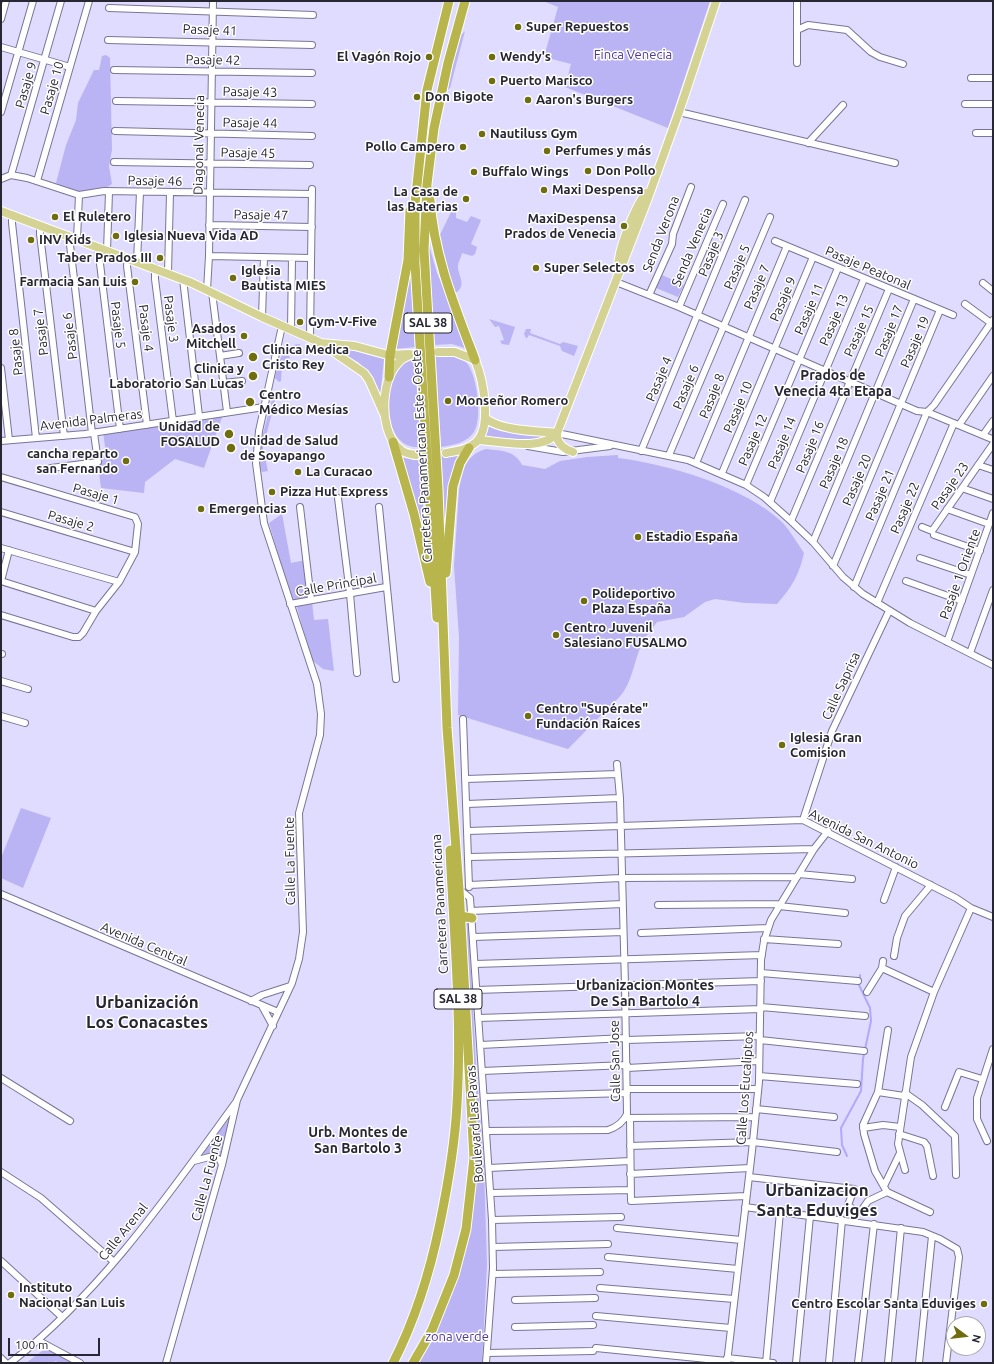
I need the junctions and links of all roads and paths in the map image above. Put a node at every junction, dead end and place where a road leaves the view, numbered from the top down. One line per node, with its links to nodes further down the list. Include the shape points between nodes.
1 (6, 1): 13 (street)
2 (33, 1): 19 (street)
3 (61, 1): 20 (street, Pasaje 9)
4 (89, 1): 23 (street, Pasaje 10)
5 (213, 1): 11 (street, Diagonal Venecia)
6 (449, 1): 29 (highway, Carretera Panamericana Este - Oeste / SAL 38)
7 (465, 1): 44 (highway, Carretera Panamericana Este - Oeste / SAL 38, via 440,97)
8 (716, 1): 37 (main road)
9 (797, 1): 14 (street)
10 (109, 8): 11 (street)
11 (212, 12): 12 (street); 16 (street, Diagonal Venecia)
12 (313, 15)
13 (1, 19)
14 (797, 30): 21 (street); 22 (street, via 808,25 847,30 871,52)
15 (108, 40): 16 (street, Pasaje 41)
16 (212, 41): 17 (street, Pasaje 41); 25 (street, Diagonal Venecia)
17 (312, 45)
18 (1, 48): 19 (street)
19 (18, 52): 20 (street); 36 (street)
20 (44, 60): 23 (street); 49 (street, Pasaje 9)
21 (797, 63)
22 (903, 64)
23 (70, 68): 51 (street, Pasaje 10)
24 (114, 70): 25 (street, Pasaje 42)
25 (211, 71): 26 (street, Pasaje 42); 31 (street, Diagonal Venecia)
26 (312, 73)
27 (971, 78): 28 (street)
28 (993, 78)
29 (427, 90): 109 (highway, via 420,111 413,164 408,260); 194 (highway, Carretera Panamericana Este - Oeste / SAL 38, via 417,182 415,264)
30 (116, 100): 31 (street, Pasaje 43)
31 (211, 102): 32 (street, Pasaje 43); 41 (street, Diagonal Venecia)
32 (312, 104)
33 (965, 104): 34 (street)
34 (993, 104)
35 (843, 105): 43 (street)
36 (1, 112)
37 (679, 112): 43 (street); 52 (main road)
38 (116, 131): 41 (street, Pasaje 44)
39 (976, 133): 40 (street)
40 (993, 133)
41 (210, 134): 42 (street, Pasaje 44); 46 (street, Diagonal Venecia)
42 (312, 136)
43 (808, 143): 47 (street)
44 (430, 156): 112 (highway, via 431,207 437,248 447,287); 196 (highway, Carretera Panamericana Este - Oeste / SAL 38, via 424,250 438,488)
45 (114, 162): 46 (street, Pasaje 45)
46 (210, 163): 48 (street, Pasaje 45); 57 (street, Diagonal Venecia)
47 (895, 163)
48 (310, 165)
49 (11, 175): 50 (street); 51 (street, Pasaje 46)
50 (1, 179)
51 (37, 180): 58 (street, Pasaje 46)
52 (652, 186): 61 (main road); 70 (main road)
53 (691, 187): 91 (street, Senda Verona, via 673,234 672,244)
54 (109, 192): 55 (street, Pasaje 46); 58 (street, Pasaje 46); 73 (street)
55 (140, 192): 56 (street, Pasaje 46); 80 (street)
56 (170, 193): 57 (street, Pasaje 46); 83 (street)
57 (210, 193): 65 (street, Diagonal Venecia); 67 (street, Pasaje 46, via 312,192)
58 (79, 195): 68 (street, Pasaje 6)
59 (745, 200): 96 (street, Pasaje 3)
60 (723, 204): 94 (street, Senda Venecia)
61 (637, 208): 70 (main road, via 639,212 631,233); 84 (main road, via 617,262)
62 (1, 211): 63 (main road)
63 (12, 216): 66 (main road); 137 (street, Pasaje 8)
64 (770, 217): 101 (street, Pasaje 5)
65 (209, 225): 67 (street, Pasaje 47); 74 (street, Diagonal Venecia)
66 (40, 226): 68 (main road); 136 (street, Pasaje 7)
67 (312, 226): 79 (street)
68 (73, 238): 72 (main road); 133 (street, Pasaje 6)
69 (775, 241): 71 (street, Pasaje Peatonal)
70 (630, 244): 84 (main road)
71 (787, 246): 76 (street, Pasaje Peatonal); 103 (street, Pasaje 7)
72 (98, 247): 73 (main road); 132 (street, Pasaje 5)
73 (107, 250): 77 (main road)
74 (209, 256): 75 (street); 89 (street, Diagonal Venecia)
75 (264, 257): 78 (street); 98 (street)
76 (813, 257): 82 (street, Pasaje Peatonal); 106 (street, Pasaje 9)
77 (128, 258): 80 (main road); 131 (street, Pasaje 4, via 127,269)
78 (292, 258): 79 (street); 102 (street)
79 (311, 258): 104 (street)
80 (137, 262): 81 (main road)
81 (155, 268): 83 (main road); 128 (street, Pasaje 3)
82 (838, 268): 86 (street, Pasaje Peatonal); 111 (street, Pasaje 11)
83 (168, 273): 85 (main road)
84 (617, 278): 91 (street); 134 (main road)
85 (183, 279): 89 (main road); 126 (street)
86 (864, 279): 88 (street, Pasaje Peatonal); 114 (street, Pasaje 13)
87 (983, 283): 90 (street)
88 (889, 289): 92 (street, Pasaje Peatonal); 118 (street, Pasaje 15)
89 (210, 291): 98 (main road); 110 (street)
90 (993, 291)
91 (649, 295): 94 (street)
92 (914, 299): 95 (street, Pasaje Peatonal); 120 (street, Pasaje 17)
93 (965, 304): 99 (street)
94 (679, 307): 96 (street)
95 (940, 310): 97 (street, Pasaje Peatonal); 121 (street, Pasaje 19)
96 (698, 315): 101 (street); 147 (street, Pasaje 4)
97 (952, 315)
98 (262, 317): 100 (main road)
99 (992, 322): 124 (street, Pasaje 21)
100 (282, 326): 102 (main road); 122 (street, Calle La Fuente)
101 (723, 326): 103 (street); 151 (street, Pasaje 6)
102 (291, 330): 104 (main road)
103 (748, 337): 106 (street); 152 (street, Pasaje 8)
104 (310, 338): 105 (main road)
105 (319, 342): 109 (main road, via 355,346); 125 (main road, via 364,373)
106 (774, 348): 111 (street); 156 (street, Pasaje 10)
107 (438, 352): 112 (main road, via 455,352)
108 (239, 353): 110 (street)
109 (390, 355): 116 (highway); 116 (main road, via 412,354 395,365)
110 (220, 356): 119 (street)
111 (799, 359): 114 (street); 158 (street, Pasaje 12)
112 (475, 360): 127 (main road, via 482,379)
113 (1, 368): 139 (street)
114 (825, 370): 118 (street); 162 (street, Pasaje 14)
115 (993, 376): 130 (street, Pasaje 22)
116 (389, 377): 125 (main road)
117 (242, 381): 119 (street)
118 (849, 381): 120 (street); 168 (street, Pasaje 16)
119 (223, 383): 123 (street)
120 (876, 393): 121 (street); 172 (street, Pasaje 18)
121 (901, 404): 124 (street); 178 (street, Pasaje 20)
122 (264, 407): 123 (street); 190 (street, Calle La Fuente, via 256,453 259,492 264,523)
123 (227, 412): 126 (street)
124 (927, 412): 130 (street); 184 (street, Pasaje 21)
125 (384, 414): 142 (main road)
126 (199, 416): 128 (street, Avenida Palmeras)
127 (485, 418): 134 (main road, via 502,426); 140 (main road, via 483,432)
128 (174, 421): 131 (street, Avenida Palmeras)
129 (993, 421): 135 (street)
130 (956, 424): 135 (street); 189 (street, Pasaje 22)
131 (147, 425): 132 (street, Avenida Palmeras)
132 (120, 429): 133 (street, Avenida Palmeras)
133 (93, 433): 136 (street, Avenida Palmeras); 154 (street, Pasaje 6, via 98,462)
134 (557, 433): 143 (main road, via 550,440 533,444); 145 (street); 148 (main road, via 558,441 564,448)
135 (983, 435): 138 (street)
136 (64, 436): 137 (street, Avenida Palmeras)
137 (36, 438): 139 (street, Avenida Palmeras)
138 (992, 439)
139 (9, 440): 141 (street, Avenida Palmeras)
140 (478, 440): 143 (main road); 146 (main road)
141 (1, 441)
142 (393, 442): 150 (main road, via 406,453); 194 (highway, via 427,565)
143 (514, 444): 148 (street)
144 (993, 444): 153 (street, Pasaje 23)
145 (616, 446): 147 (street); 148 (street)
146 (469, 448): 149 (main road); 196 (highway, via 460,463 453,486 446,573)
147 (641, 451): 151 (street)
148 (573, 452)
149 (446, 453)
150 (416, 455)
151 (669, 455): 152 (street)
152 (696, 463): 156 (street)
153 (978, 465): 155 (street); 159 (street, Pasaje 23)
154 (51, 468)
155 (993, 470)
156 (722, 474): 158 (street)
157 (1, 477): 176 (street, Pasaje 1, via 135,517 138,519)
158 (746, 485): 162 (street)
159 (962, 488): 161 (street); 165 (street, Pasaje 23)
160 (338, 498): 186 (street)
161 (993, 499)
162 (770, 502): 168 (street)
163 (300, 507): 187 (street)
164 (380, 507): 183 (street)
165 (947, 509): 169 (street); 170 (street, Pasaje 23, via 932,531)
166 (1, 512): 176 (street, Pasaje 2)
167 (993, 514): 169 (street, Pasaje 1 Oriente)
168 (791, 521): 172 (street)
169 (989, 524): 175 (street, Pasaje 1 Oriente)
170 (922, 527)
171 (934, 535): 175 (street)
172 (813, 542): 178 (street)
173 (1, 548): 174 (street)
174 (9, 550): 180 (street); 181 (street)
175 (980, 551): 179 (street, Pasaje 1 Oriente)
176 (135, 552): 181 (street)
177 (920, 558): 179 (street)
178 (833, 566): 184 (street)
179 (971, 575): 188 (street, Pasaje 1 Oriente)
180 (2, 577): 192 (street)
181 (119, 582): 192 (street)
182 (906, 582): 188 (street)
183 (386, 587): 186 (street, Calle Principal); 200 (street)
184 (854, 587): 189 (street)
185 (993, 590): 197 (street)
186 (350, 594): 187 (street, Calle Principal); 199 (street)
187 (311, 600): 190 (street, Calle Principal)
188 (962, 601): 195 (street, Pasaje 1 Oriente)
189 (878, 602): 191 (street)
190 (290, 604): 252 (street, Calle La Fuente, via 317,684 321,714 320,735 299,813 303,932 299,959)
191 (889, 610): 195 (street); 211 (street, Calle Saprisa, via 832,731)
192 (96, 611): 193 (street, via 79,637)
193 (1, 615)
194 (437, 626): 350 (highway, Carretera Panamericana / SAL 38, via 458,1011 457,1104 447,1188 430,1267 416,1312)
195 (947, 642): 197 (street)
196 (444, 650): 224 (highway, Carretera Panamericana / SAL 38)
197 (970, 653): 198 (street)
198 (993, 665)
199 (357, 673)
200 (396, 679)
201 (1, 681): 202 (street)
202 (28, 689)
203 (1, 716): 205 (street)
204 (463, 719): 208 (street, Boulevard Las Pavas)
205 (24, 723)
206 (617, 764): 207 (street, Calle San Jose)
207 (618, 774): 208 (street); 209 (street, Calle San Jose)
208 (466, 779): 210 (street, Boulevard Las Pavas)
209 (620, 798): 210 (street); 212 (street, Calle San Jose)
210 (467, 804): 213 (street, Boulevard Las Pavas)
211 (803, 820): 212 (street, Avenida San Antonio); 214 (street, Avenida San Antonio)
212 (621, 825): 213 (street, Avenida San Antonio); 216 (street, Calle San Jose)
213 (468, 831): 217 (street, Boulevard Las Pavas)
214 (828, 831): 215 (street, Calle Los Eucaliptos); 218 (street, Avenida San Antonio)
215 (814, 849): 216 (street); 219 (street, Calle Los Eucaliptos)
216 (620, 852): 217 (street); 220 (street, Calle San Jose)
217 (469, 857): 222 (street, Boulevard Las Pavas)
218 (896, 867): 223 (street, Avenida San Antonio); 227 (street)
219 (798, 876): 220 (street); 221 (street); 230 (street, Calle Los Eucaliptos)
220 (621, 878): 222 (street); 228 (street, Calle San Jose)
221 (852, 878)
222 (469, 885): 226 (street, Boulevard Las Pavas)
223 (931, 885): 231 (street, Avenida San Antonio); 243 (street, via 905,916)
224 (459, 889): 226 (street); 234 (highway, Carretera Panamericana / SAL 38)
225 (1, 894): 256 (street, Avenida Central)
226 (468, 896): 233 (street, Boulevard Las Pavas)
227 (884, 900)
228 (622, 904): 233 (street); 237 (street, Calle San Jose)
229 (658, 905): 230 (street)
230 (780, 905): 232 (street); 236 (street, Calle Los Eucaliptos)
231 (971, 908): 235 (street, Avenida San Antonio); 255 (street)
232 (845, 912)
233 (472, 914): 234 (highway); 239 (street, Boulevard Las Pavas)
234 (460, 916): 351 (highway, Carretera Panamericana / SAL 38, via 473,1178 466,1229 454,1275 432,1330)
235 (993, 917)
236 (768, 928): 238 (street); 240 (street, Calle Los Eucaliptos)
237 (623, 932): 239 (street); 244 (street, Calle San Jose)
238 (641, 933)
239 (473, 937): 246 (street, Boulevard Las Pavas)
240 (764, 939): 241 (street); 242 (street, Calle Los Eucaliptos)
241 (838, 944)
242 (762, 955): 244 (street); 248 (street, Calle Los Eucaliptos)
243 (894, 956)
244 (624, 959): 246 (street); 251 (street, Calle San Jose)
245 (883, 961): 247 (street)
246 (475, 964): 253 (street, Boulevard Las Pavas)
247 (882, 968): 254 (street); 255 (street)
248 (761, 973): 249 (street, Calle Los Eucaliptos); 250 (street)
249 (761, 980): 251 (street); 258 (street, Calle Los Eucaliptos)
250 (858, 981)
251 (625, 985): 253 (street); 260 (street, Calle San Jose)
252 (290, 986): 256 (street); 259 (street, Calle La Fuente)
253 (476, 990): 262 (street, Boulevard Las Pavas)
254 (867, 992)
255 (934, 992): 280 (street, via 911,1057)
256 (251, 1001): 257 (street, Avenida Central)
257 (262, 1006): 259 (street, Avenida Central); 263 (street)
258 (761, 1008): 260 (street); 261 (street); 265 (street, Calle Los Eucaliptos)
259 (278, 1012): 263 (street, Calle La Fuente)
260 (626, 1014): 262 (street); 266 (street, Calle San Jose)
261 (865, 1016)
262 (478, 1018): 267 (street, Boulevard Las Pavas)
263 (273, 1026): 282 (street, Calle La Fuente)
264 (888, 1030): 279 (street)
265 (760, 1038): 266 (street); 269 (street); 270 (street, Calle Los Eucaliptos)
266 (626, 1039): 267 (street); 271 (street, Calle San Jose)
267 (480, 1045): 272 (street, Boulevard Las Pavas)
268 (993, 1050): 275 (street)
269 (864, 1051)
270 (759, 1061): 271 (street); 273 (street, Calle Los Eucaliptos)
271 (627, 1066): 272 (street); 278 (street, Calle San Jose)
272 (482, 1071): 281 (street, Boulevard Las Pavas)
273 (759, 1076): 276 (street); 277 (street, Calle Los Eucaliptos)
274 (1, 1078): 288 (street)
275 (982, 1079): 283 (street, via 959,1072); 293 (street, via 977,1098 977,1119)
276 (857, 1084)
277 (758, 1089): 278 (street); 284 (street, Calle Los Eucaliptos)
278 (627, 1091): 281 (street); 287 (street, Calle San Jose)
279 (878, 1092): 280 (street); 290 (street)
280 (904, 1094): 289 (street); 308 (street, via 922,1105 955,1136)
281 (484, 1097): 291 (street, Boulevard Las Pavas)
282 (237, 1100): 298 (street, Calle Arenal); 300 (street, Calle La Fuente)
283 (945, 1107)
284 (756, 1109): 285 (street, Calle Los Eucaliptos); 286 (street)
285 (755, 1117): 287 (street); 294 (street, Calle Los Eucaliptos)
286 (834, 1117)
287 (627, 1118): 291 (street, Calle San Jose, via 615,1128 608,1130); 295 (street)
288 (70, 1121)
289 (900, 1127): 290 (street, via 883,1125); 292 (street)
290 (863, 1128): 309 (street, via 875,1171)
291 (486, 1131): 301 (street, Boulevard Las Pavas)
292 (899, 1134): 297 (street); 307 (street, via 924,1142)
293 (988, 1141)
294 (753, 1142): 295 (street); 296 (street); 302 (street, Calle Los Eucaliptos)
295 (630, 1146): 299 (street)
296 (837, 1152)
297 (900, 1153): 303 (street); 309 (street)
298 (192, 1161): 300 (street, via 213,1156 220,1160); 329 (street, Calle Arenal)
299 (630, 1161): 301 (street); 305 (street)
300 (222, 1165): 349 (street, Calle La Fuente)
301 (489, 1168): 311 (street, Boulevard Las Pavas)
302 (750, 1168): 305 (street); 306 (street, Calle Los Eucaliptos)
303 (905, 1170)
304 (1, 1172): 329 (street, via 41,1198)
305 (630, 1174): 310 (street)
306 (749, 1176): 309 (street, via 854,1189 848,1205 856,1211 861,1211 868,1201); 312 (street, Calle Los Eucaliptos)
307 (933, 1176)
308 (956, 1176)
309 (886, 1189): 315 (street)
310 (631, 1190): 311 (street); 312 (street, via 631,1201)
311 (490, 1193): 318 (street, Boulevard Las Pavas)
312 (746, 1196): 313 (street, Calle Los Eucaliptos)
313 (745, 1207): 314 (street); 324 (street, Calle Los Eucaliptos)
314 (780, 1212): 316 (street); 353 (street)
315 (930, 1212)
316 (810, 1216): 319 (street); 355 (street)
317 (621, 1218): 318 (street)
318 (492, 1220): 326 (street, Boulevard Las Pavas)
319 (842, 1220): 320 (street); 356 (street)
320 (874, 1224): 322 (street); 357 (street)
321 (617, 1228): 324 (street)
322 (901, 1228): 323 (street); 358 (street)
323 (932, 1236): 359 (street); 360 (street, via 957,1249 959,1258)
324 (741, 1240): 330 (street, Calle Los Eucaliptos)
325 (608, 1244): 326 (street)
326 (493, 1247): 332 (street, Boulevard Las Pavas)
327 (608, 1257): 330 (street)
328 (1, 1261): 338 (street)
329 (114, 1262): 338 (street, Calle Arenal)
330 (738, 1269): 336 (street, Calle Los Eucaliptos)
331 (600, 1272): 332 (street)
332 (493, 1274): 343 (street, Boulevard Las Pavas)
333 (600, 1288): 336 (street)
334 (595, 1298): 335 (street)
335 (515, 1300)
336 (734, 1300): 341 (street, Calle Los Eucaliptos)
337 (596, 1316): 341 (street)
338 (62, 1317): 342 (street, Calle Arenal)
339 (593, 1325): 340 (street)
340 (515, 1327)
341 (731, 1328): 345 (street, Calle Los Eucaliptos)
342 (39, 1341): 347 (street, Calle Arenal); 348 (street)
343 (487, 1353): 345 (street, via 595,1350); 352 (street, Boulevard Las Pavas)
344 (1, 1358): 346 (street)
345 (727, 1361): 353 (street)
346 (6, 1363)
347 (10, 1363)
348 (80, 1363)
349 (166, 1363)
350 (393, 1363)
351 (413, 1363)
352 (486, 1363)
353 (766, 1363): 354 (street)
354 (773, 1363)
355 (796, 1363)
356 (829, 1363)
357 (858, 1363)
358 (888, 1363)
359 (919, 1363)
360 (946, 1363)

